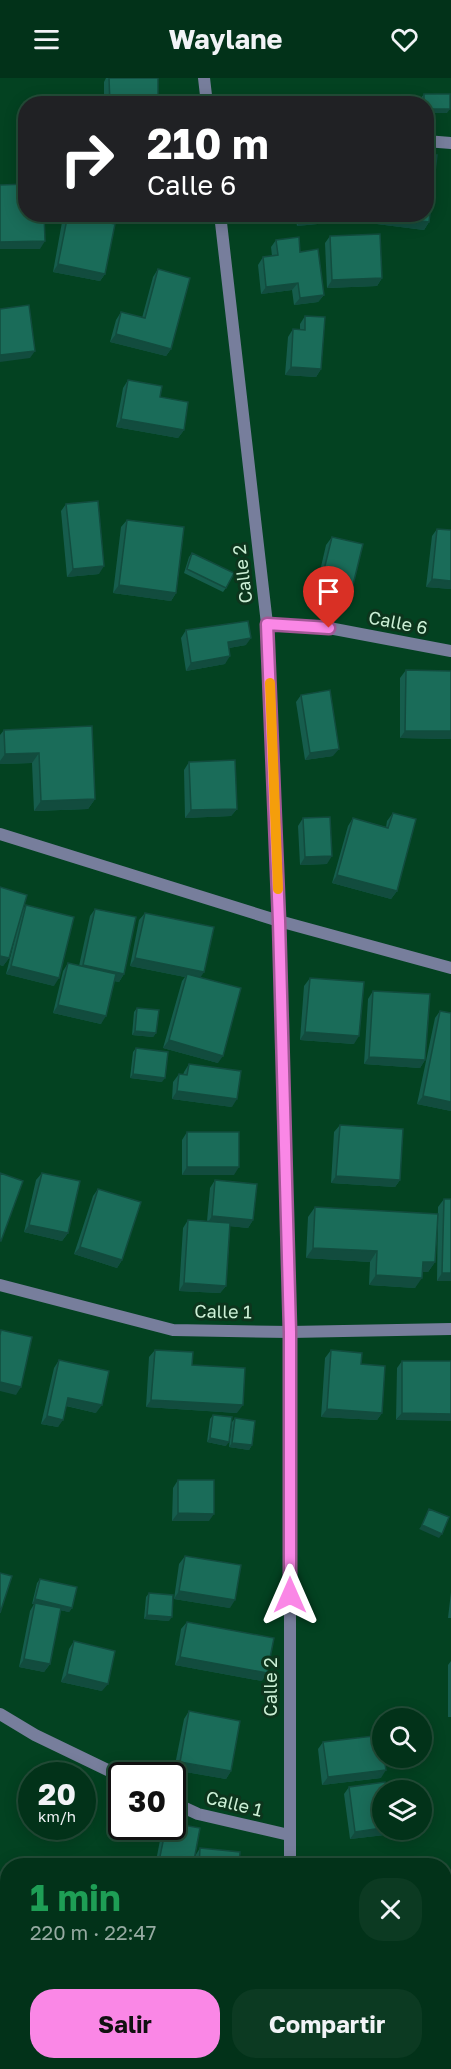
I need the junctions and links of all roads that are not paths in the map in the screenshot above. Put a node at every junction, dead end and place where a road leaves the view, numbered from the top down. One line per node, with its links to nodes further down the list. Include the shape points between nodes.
1 (204, 78): 2 (street)
2 (206, 96)
3 (434, 142): 4 (street)
4 (451, 143)
5 (221, 222): 6 (street, Calle 2)
6 (267, 624): 7 (street, Calle 6, via 329,628); 9 (street, Calle 2)
7 (451, 651)
8 (0, 834): 9 (street)
9 (279, 921): 10 (street); 13 (street, Calle 2)
10 (451, 968)
11 (0, 1285): 13 (street, Calle 1, via 173,1330)
12 (451, 1329): 13 (street, Calle 1)
13 (290, 1332): 17 (street, Calle 2)
14 (0, 1714): 15 (street)
15 (108, 1770)
16 (186, 1808): 17 (street, Calle 1)
17 (289, 1835): 18 (street, Calle 2)
18 (290, 1858)

